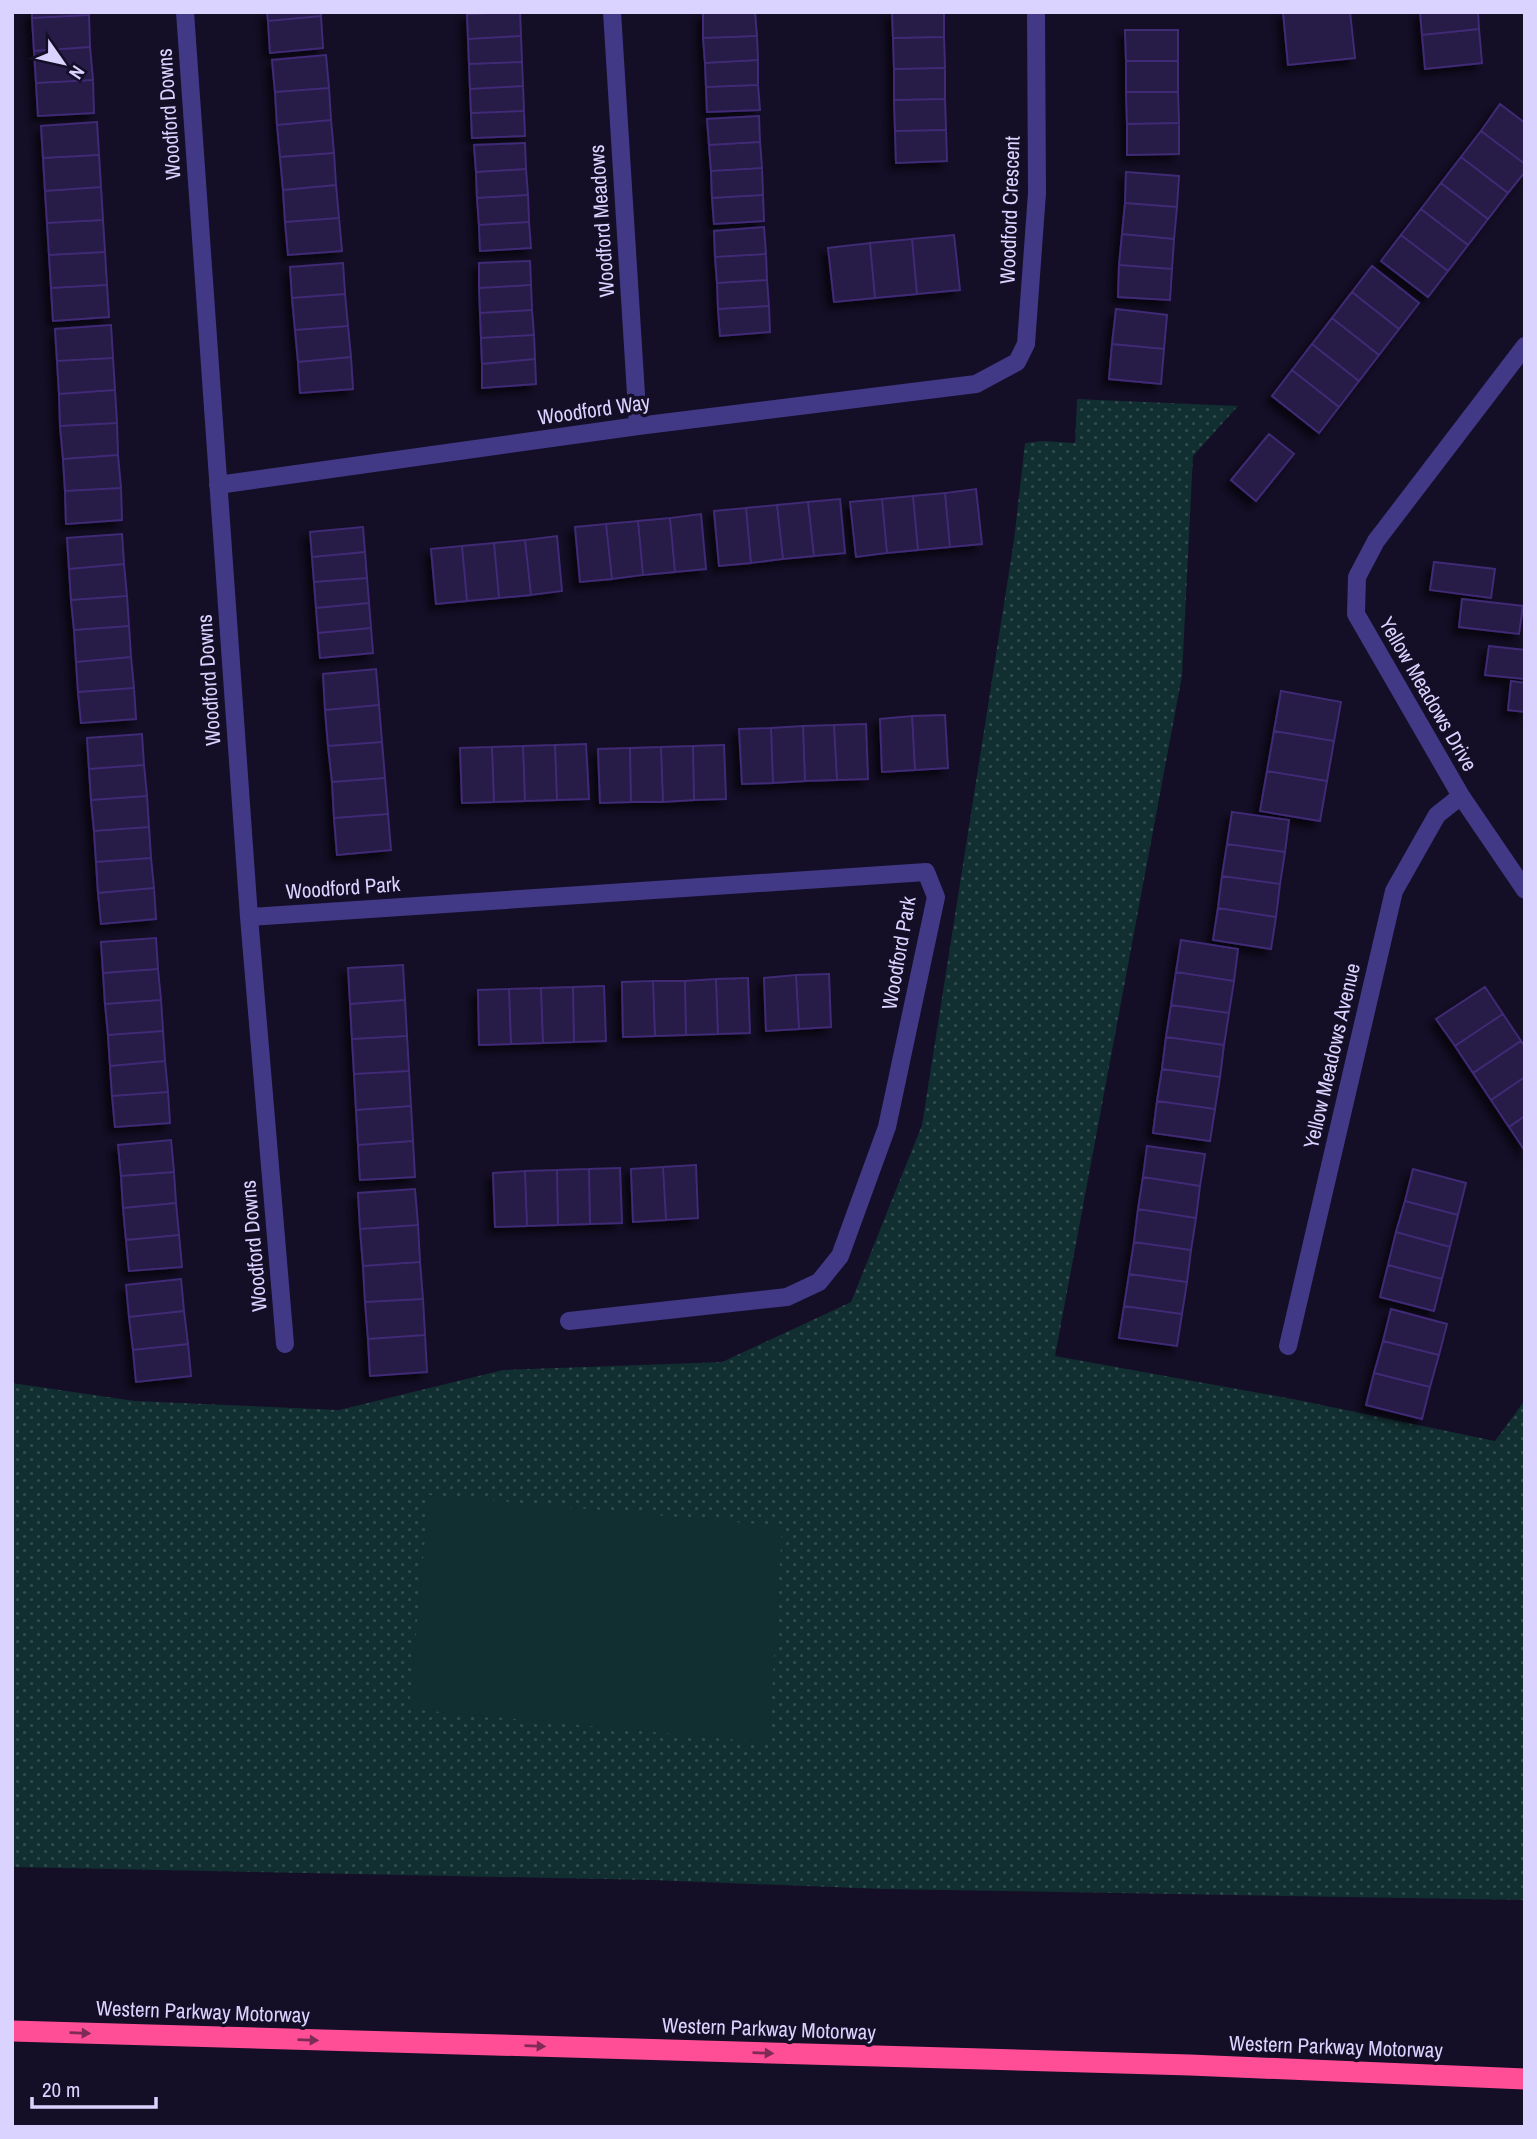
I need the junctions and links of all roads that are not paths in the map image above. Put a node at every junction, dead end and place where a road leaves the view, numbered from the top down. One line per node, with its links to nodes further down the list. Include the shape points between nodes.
1 (185, 12): 7 (street, Woodford Downs)
2 (612, 12): 6 (street, Woodford Meadows)
3 (1036, 12): 5 (street, Woodford Crescent, via 1037,193 1026,344 1017,362)
4 (1525, 346): 8 (street, Yellow Meadows Drive, via 1377,541 1357,577 1356,614)
5 (976, 384): 6 (street, Woodford Way)
6 (638, 426): 7 (street, Woodford Way)
7 (218, 485): 10 (street, Woodford Downs)
8 (1461, 796): 9 (street, Yellow Meadows Drive); 13 (street, Yellow Meadows Avenue, via 1437,815 1394,891)
9 (1525, 890)
10 (249, 917): 11 (street, Woodford Park, via 926,872 936,897 887,1127 840,1256 819,1282 787,1297); 12 (street, Woodford Downs)
11 (569, 1321)
12 (285, 1344)
13 (1288, 1346)
14 (12, 2031): 15 (highway, Western Parkway Motorway, one-way to 15, via 1176,2065)
15 (1525, 2080)

